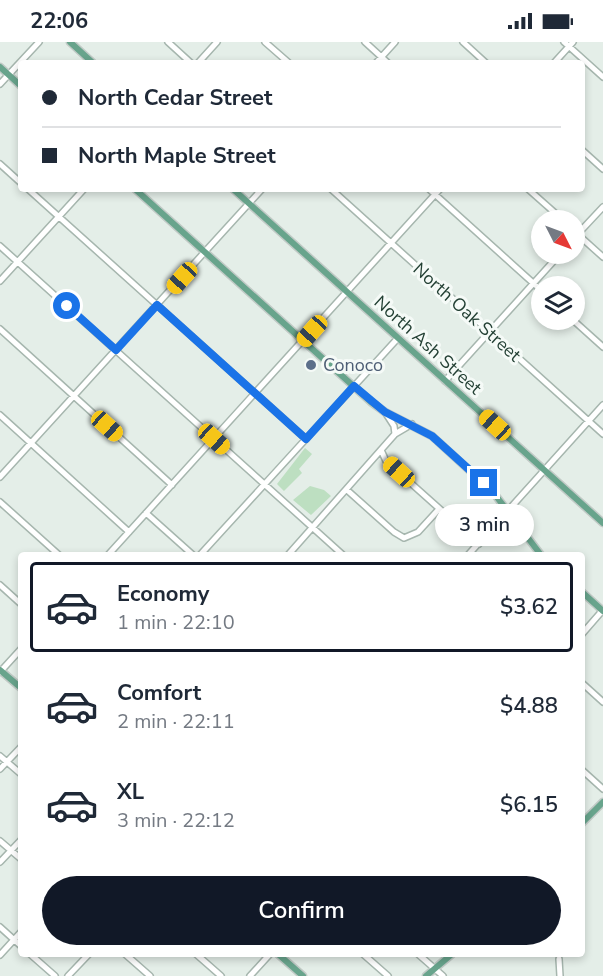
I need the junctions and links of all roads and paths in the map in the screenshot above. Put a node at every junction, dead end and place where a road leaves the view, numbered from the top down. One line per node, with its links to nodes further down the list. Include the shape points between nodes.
1 (39, 42): 11 (street)
2 (70, 42): 12 (main road)
3 (168, 42): 13 (street)
4 (216, 42): 14 (street)
5 (266, 42): 15 (street)
6 (365, 42): 10 (street)
7 (395, 42): 10 (street)
8 (463, 42): 18 (street)
9 (569, 43): 19 (street); 23 (street)
10 (381, 57): 16 (street); 17 (street)
11 (23, 60)
12 (90, 60)
13 (188, 60)
14 (201, 60)
15 (286, 60)
16 (378, 60)
17 (384, 60)
18 (483, 60)
19 (556, 60)
20 (18, 65): 22 (street)
21 (0, 67): 22 (main road)
22 (9, 75): 24 (main road); 25 (street)
23 (603, 77)
24 (18, 83)
25 (0, 84)
26 (585, 153): 28 (street)
27 (0, 164): 29 (street)
28 (603, 169)
29 (18, 180)
30 (31, 192): 42 (street)
31 (81, 192): 42 (street)
32 (138, 192): 47 (main road)
33 (236, 192): 39 (main road, North Ash Street)
34 (259, 192): 39 (street)
35 (334, 192): 45 (street, North Oak Street)
36 (433, 192): 38 (street)
37 (531, 192): 41 (street)
38 (435, 194): 45 (street); 53 (street)
39 (249, 203): 47 (street); 55 (main road, North Ash Street)
40 (603, 207): 43 (street)
41 (552, 210)
42 (59, 217): 49 (street); 56 (street)
43 (585, 225)
44 (585, 241): 48 (street)
45 (392, 243): 55 (street); 59 (street, North Oak Street)
46 (0, 246): 49 (street)
47 (205, 252): 56 (street); 61 (main road)
48 (603, 256)
49 (17, 262): 52 (street); 63 (street)
50 (551, 264): 51 (street)
51 (540, 276)
52 (0, 281)
53 (531, 281)
54 (531, 285): 59 (street)
55 (347, 292): 60 (main road, North Ash Street); 61 (street)
56 (157, 305): 63 (street); 66 (street)
57 (0, 329): 67 (street)
58 (584, 330): 62 (street)
59 (489, 332): 64 (street); 71 (street, North Oak Street)
60 (398, 338): 64 (main road, North Ash Street); 65 (street)
61 (303, 340): 65 (main road); 66 (street)
62 (603, 347)
63 (116, 350): 67 (street); 75 (street)
64 (445, 381): 79 (main road, North Ash Street)
65 (354, 386): 69 (main road); 76 (street)
66 (255, 394): 75 (street); 76 (street)
67 (74, 396): 77 (street); 81 (street)
68 (603, 405): 71 (street)
69 (385, 412): 72 (main road); 73 (street)
70 (0, 415): 77 (street)
71 (589, 421): 74 (street, North Oak Street); 79 (street)
72 (413, 424): 73 (street); 86 (main road, via 450,452)
73 (395, 434): 78 (street)
74 (603, 434)
75 (214, 439): 81 (street); 82 (street)
76 (306, 439): 82 (street)
77 (31, 443): 80 (street); 90 (street)
78 (381, 450): 83 (street); 85 (street, via 386,461)
79 (544, 470): 86 (street); 88 (main road, North Ash Street)
80 (0, 477)
81 (172, 485): 87 (street)
82 (265, 485): 89 (street); 95 (street)
83 (347, 490): 85 (street, via 404,538 418,532); 89 (street)
84 (0, 502): 92 (street)
85 (439, 509): 91 (street)
86 (508, 510): 91 (street); 99 (main road)
87 (146, 513): 90 (street); 94 (street)
88 (603, 523)
89 (313, 528): 96 (street); 97 (street)
90 (129, 532): 93 (street)
91 (478, 544): 98 (street)
92 (56, 552)
93 (111, 552)
94 (190, 552)
95 (203, 552)
96 (291, 552)
97 (340, 552)
98 (471, 552)
99 (539, 552)
100 (0, 585): 102 (street)
101 (585, 595): 103 (main road)
102 (18, 601)
103 (603, 611): 104 (street)
104 (585, 631)
105 (18, 652): 106 (street)
106 (0, 671): 107 (main road)
107 (18, 686)
108 (585, 686): 109 (street)
109 (603, 702)
110 (18, 750): 112 (street)
111 (0, 756): 112 (street)
112 (7, 762): 113 (street); 114 (street)
113 (0, 769)
114 (18, 771)
115 (585, 773): 116 (street)
116 (603, 789)
117 (603, 802): 118 (main road)
118 (585, 820)
119 (0, 841): 121 (street)
120 (18, 843): 121 (street)
121 (11, 850): 122 (street); 123 (street)
122 (18, 856)
123 (0, 862)
124 (0, 927): 126 (street)
125 (18, 935): 126 (street)
126 (14, 939): 127 (street); 128 (street)
127 (18, 943)
128 (0, 955)
129 (33, 957): 140 (street)
130 (86, 957): 141 (street)
131 (128, 957): 142 (street)
132 (199, 957): 143 (street)
133 (267, 957): 144 (street)
134 (281, 957): 145 (main road)
135 (366, 957): 146 (street)
136 (420, 957): 139 (street)
137 (449, 957): 139 (main road)
138 (559, 959): 149 (street)
139 (433, 973): 147 (main road); 148 (street)
140 (55, 976)
141 (68, 976)
142 (150, 976)
143 (221, 976)
144 (250, 976)
145 (303, 976)
146 (388, 976)
147 (426, 976)
148 (443, 976)
149 (560, 976)

